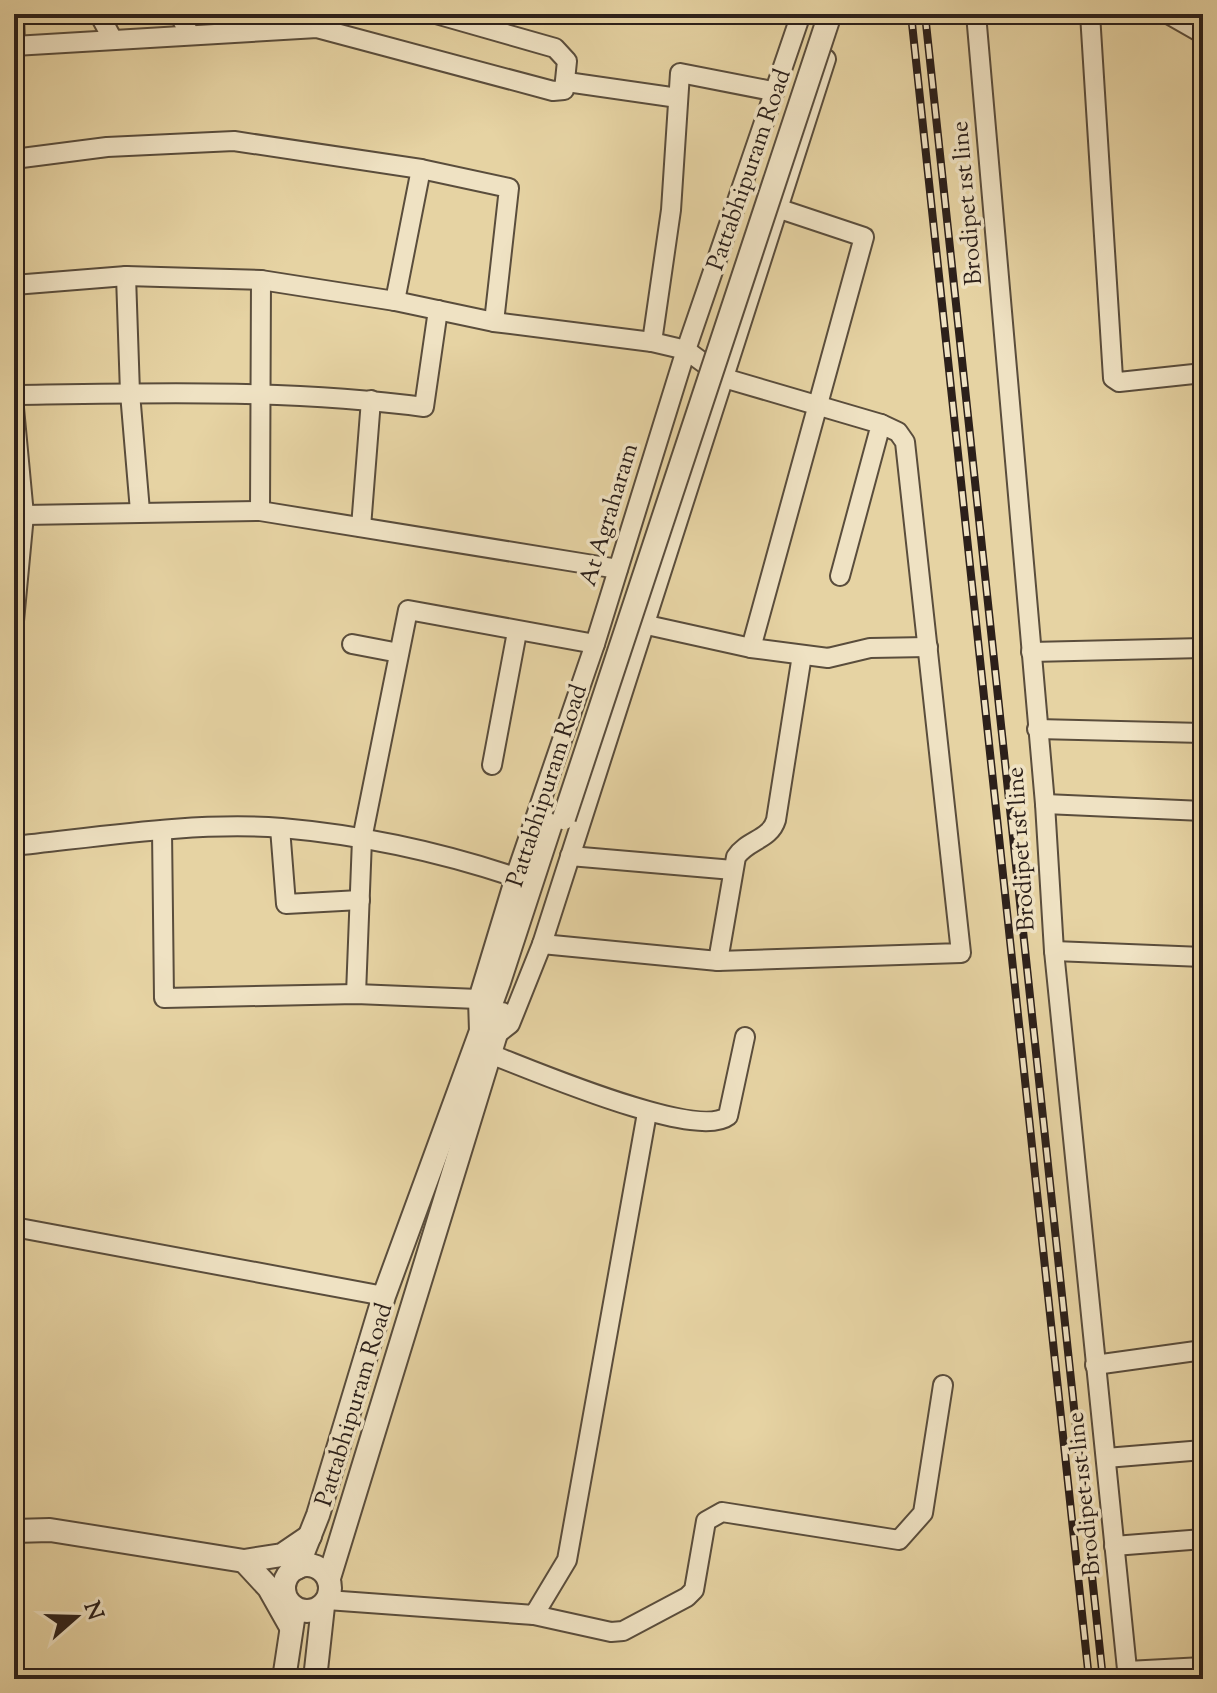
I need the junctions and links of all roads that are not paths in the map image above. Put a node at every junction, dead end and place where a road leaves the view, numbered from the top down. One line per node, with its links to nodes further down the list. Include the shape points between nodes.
1 (14, 14): 13 (street)
2 (99, 14): 12 (street)
3 (179, 14): 10 (street)
4 (436, 14): 14 (street, via 555,48 567,61)
5 (801, 14): 15 (street, At Agraharam)
6 (976, 14): 52 (street, Brodipet 1st line)
7 (1090, 14): 28 (street, via 1113,378 1119,382)
8 (1168, 14): 11 (street)
9 (831, 15): 19 (street); 75 (street, Pattabhipuram Road, bridge, via 559,816)
10 (189, 33): 12 (street); 14 (street, via 317,28 553,91 564,90)
11 (1203, 34)
12 (112, 38): 13 (street)
13 (15, 45)
14 (567, 82): 16 (street)
15 (772, 91): 16 (street, via 680,73); 27 (street, At Agraharam)
16 (678, 98): 26 (street, via 671,210)
17 (14, 159): 18 (street, via 107,147 234,141)
18 (421, 169): 23 (street); 25 (street, via 509,188)
19 (780, 209): 29 (street); 35 (street, via 864,237)
20 (126, 276): 21 (street); 22 (street); 30 (street)
21 (261, 280): 23 (street); 32 (street)
22 (14, 285)
23 (395, 301): 24 (street)
24 (438, 310): 25 (street); 33 (street, via 424,407)
25 (494, 322): 26 (street)
26 (652, 342): 27 (street)
27 (686, 350): 29 (street); 42 (street, At Agraharam)
28 (1203, 373)
29 (724, 378): 35 (street); 45 (street)
30 (130, 393): 31 (street); 32 (street); 37 (street)
31 (14, 395)
32 (262, 397): 33 (street); 38 (street)
33 (371, 400): 40 (street)
34 (14, 408): 39 (street)
35 (818, 408): 36 (street); 50 (street)
36 (881, 424): 43 (street); 49 (street, via 905,442)
37 (140, 511): 38 (street); 39 (street)
38 (260, 511): 40 (street)
39 (24, 515): 41 (street)
40 (361, 527): 42 (street)
41 (17, 548): 44 (street)
42 (618, 569): 48 (street, At Agraharam)
43 (840, 576)
44 (14, 621)
45 (647, 625): 50 (street); 64 (street)
46 (517, 632): 48 (street); 53 (street, via 408,610); 57 (street)
47 (352, 644): 53 (street)
48 (595, 644): 66 (street, At Agraharam)
49 (928, 647): 54 (street, via 870,648 828,658); 71 (street, via 961,953)
50 (751, 648): 54 (street)
51 (1203, 648): 52 (street)
52 (1031, 652): 55 (street, Brodipet 1st line)
53 (399, 653): 62 (street)
54 (802, 655): 65 (street, via 774,828 742,847)
55 (1037, 729): 56 (street); 58 (street, Brodipet 1st line)
56 (1203, 733)
57 (492, 765)
58 (1045, 804): 59 (street); 69 (street, Brodipet 1st line)
59 (1203, 811)
60 (280, 828): 61 (street); 62 (street); 67 (street, via 286,904)
61 (162, 831): 63 (street); 72 (street, via 164,998)
62 (362, 839): 66 (street, via 451,856); 67 (street)
63 (14, 846)
64 (570, 856): 65 (street); 68 (street)
65 (733, 870): 71 (street)
66 (515, 877): 73 (street, At Agraharam)
67 (360, 900): 72 (street)
68 (542, 944): 71 (street); 75 (street, via 510,1024)
69 (1054, 951): 70 (street); 82 (street, Brodipet 1st line)
70 (1203, 957)
71 (718, 961)
72 (356, 994): 73 (street)
73 (478, 999): 75 (street, At Agraharam)
74 (745, 1037): 76 (street, via 728,1116 711,1122)
75 (488, 1041): 76 (street); 78 (street, Pattabhipuram Road); 81 (street, Pattabhipuram Road)
76 (647, 1113): 93 (street, via 567,1560)
77 (14, 1227): 78 (street)
78 (384, 1296): 79 (street, Pattabhipuram Road)
79 (369, 1340): 81 (street); 87 (street, Pattabhipuram Road)
80 (1203, 1350): 82 (street)
81 (399, 1353): 92 (street, Pattabhipuram Road)
82 (1095, 1365): 85 (street, Brodipet 1st line)
83 (943, 1385): 93 (street, via 923,1513 899,1540 722,1512 706,1521 694,1590 687,1597 623,1631)
84 (1203, 1450): 85 (street)
85 (1106, 1458): 89 (street, Brodipet 1st line)
86 (14, 1531): 90 (street, via 50,1530)
87 (310, 1536): 90 (street, via 282,1555); 91 (street, Pattabhipuram Road)
88 (1203, 1539): 89 (street)
89 (1114, 1546): 96 (street, Brodipet 1st line)
90 (244, 1561): 94 (street)
91 (297, 1568): 92 (street, via 312,1565); 94 (street, Pattabhipuram Road, via 284,1587)
92 (326, 1595): 93 (street); 94 (street); 98 (street, Pattabhipuram Road)
93 (534, 1615)
94 (293, 1617): 97 (street)
95 (1203, 1667): 96 (street)
96 (1128, 1675)
97 (284, 1679)
98 (315, 1679)

